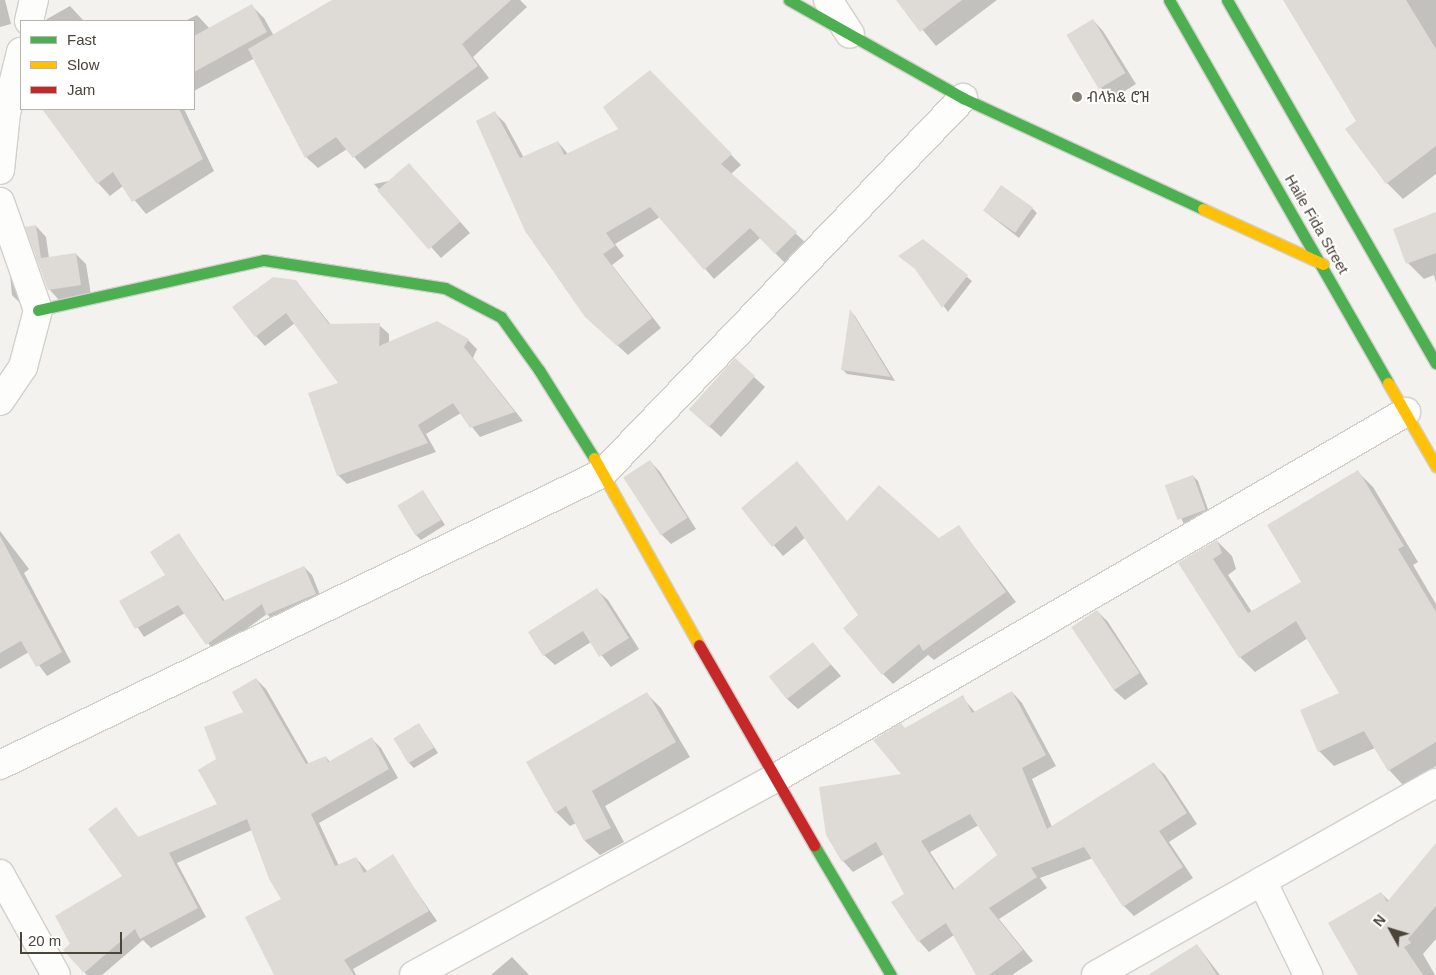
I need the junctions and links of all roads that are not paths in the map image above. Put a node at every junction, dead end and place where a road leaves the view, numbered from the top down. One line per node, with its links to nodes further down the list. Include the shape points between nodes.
1 (34, 0): 6 (street)
2 (789, 0): 7 (street)
3 (828, 0): 7 (street)
4 (1169, 0): 12 (street, Haile Fida Street)
5 (1227, 0): 14 (street)
6 (29, 20)
7 (850, 34): 9 (street)
8 (20, 56): 10 (street, via 6,113)
9 (964, 98): 12 (street); 18 (street)
10 (0, 170)
11 (0, 202): 13 (street)
12 (1323, 264): 16 (street, Haile Fida Street)
13 (38, 310): 15 (street, via 23,367); 18 (street, via 264,260 445,288 501,318 539,370)
14 (1436, 363)
15 (0, 401)
16 (1406, 412): 17 (street, Haile Fida Street); 20 (street)
17 (1436, 466)
18 (602, 473): 19 (street); 20 (street)
19 (0, 765)
20 (774, 779): 25 (street); 26 (street)
21 (1436, 783): 23 (street)
22 (0, 874): 24 (street)
23 (1262, 882): 27 (street); 28 (street)
24 (56, 975)
25 (414, 975)
26 (891, 975)
27 (1096, 975)
28 (1308, 975)

